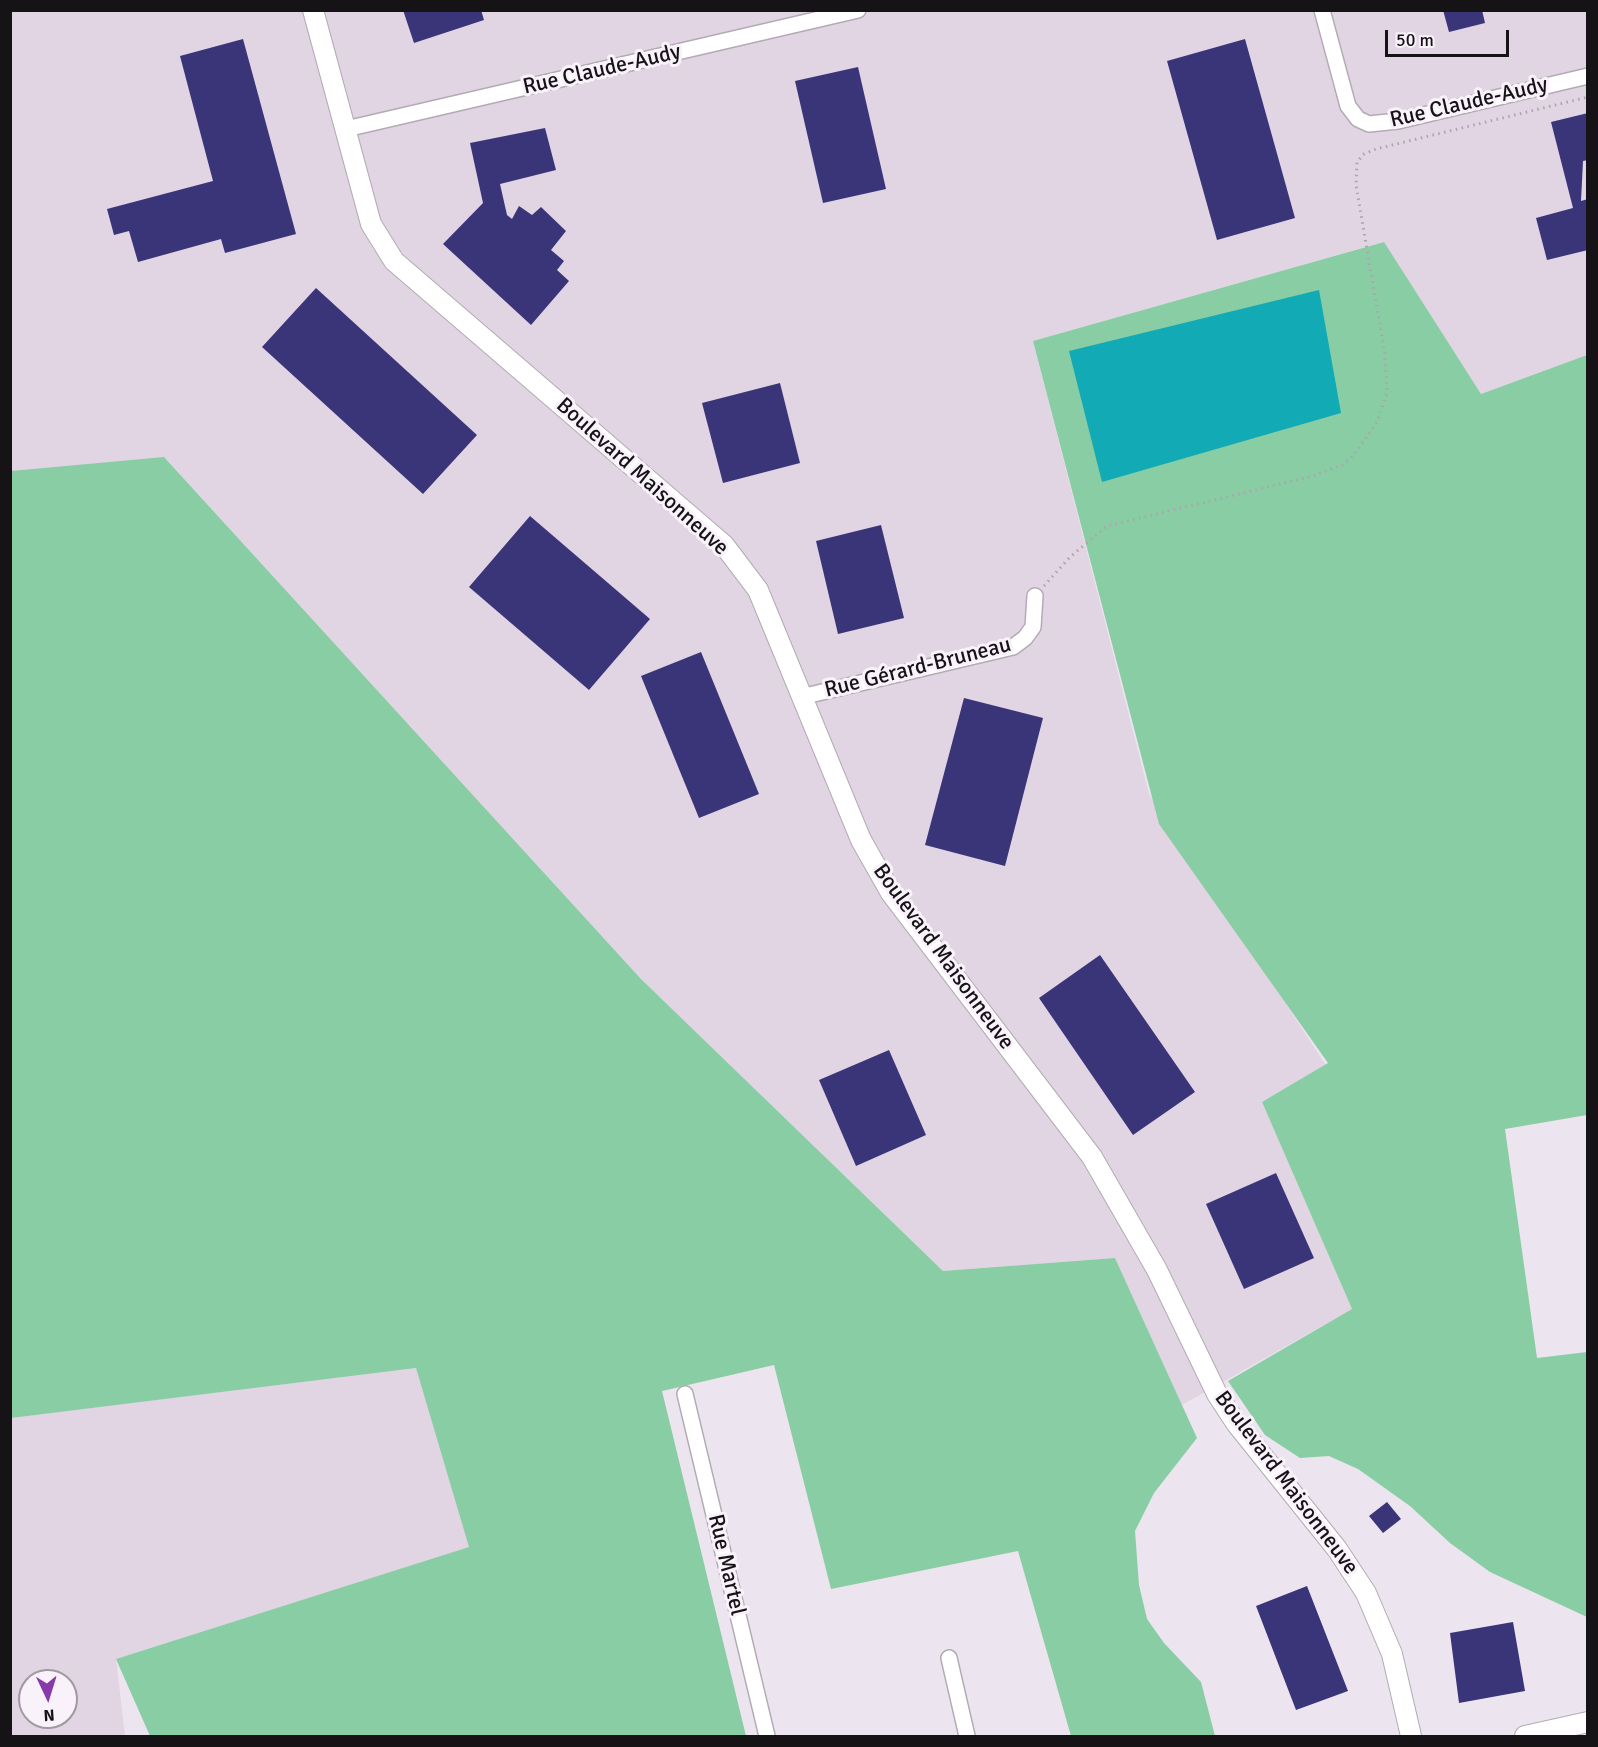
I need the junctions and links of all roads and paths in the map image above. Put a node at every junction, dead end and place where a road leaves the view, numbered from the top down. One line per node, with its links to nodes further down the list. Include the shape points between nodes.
1 (313, 10): 6 (street, Boulevard Maisonneuve)
2 (858, 10): 6 (street, Rue Claude-Audy)
3 (1322, 10): 4 (street, Rue Claude-Audy, via 1348,106 1358,119 1369,124 1398,121)
4 (1587, 76)
5 (1587, 97): 7 (path, via 1376,149 1357,162 1356,186 1385,355 1387,393 1377,422 1354,455 1342,465 1313,476 1107,526 1070,557)
6 (346, 129): 8 (street, Boulevard Maisonneuve, via 371,224 394,261 724,545 758,590)
7 (1035, 596): 8 (street, Rue Gérard-Bruneau, via 1033,627 1013,647)
8 (801, 697): 14 (street, Boulevard Maisonneuve, via 861,840 891,893 1092,1157 1157,1270 1217,1394 1337,1549 1366,1593 1392,1654)
9 (685, 1394): 12 (street, Rue Martel)
10 (949, 1658): 13 (street)
11 (1587, 1722): 15 (street)
12 (767, 1737)
13 (967, 1737)
14 (1411, 1737)
15 (1525, 1737)

